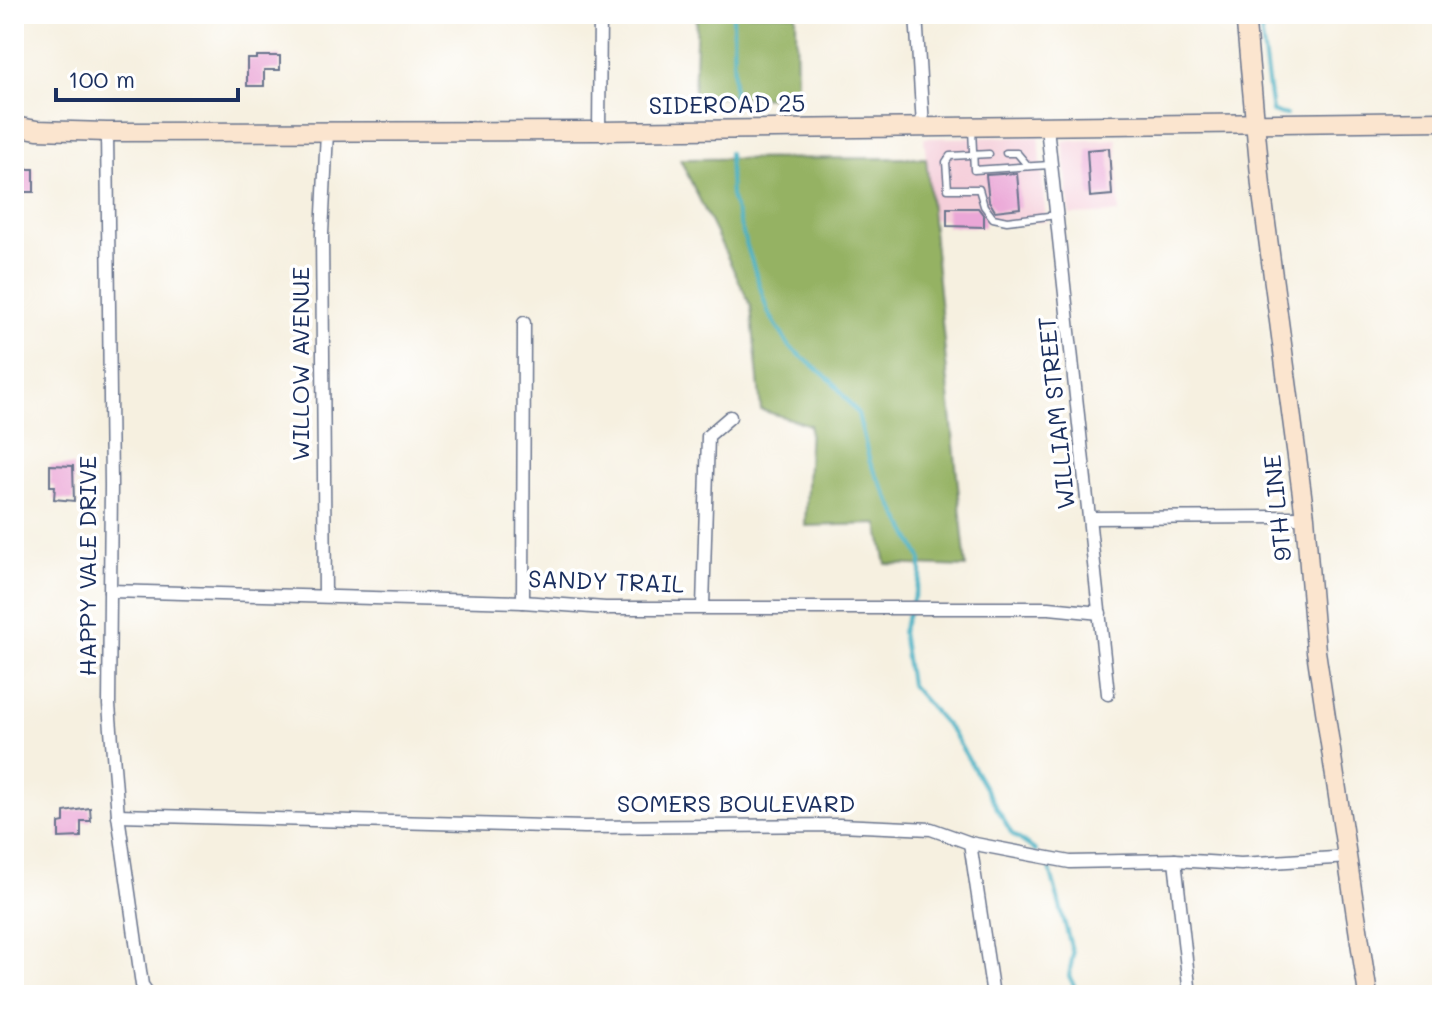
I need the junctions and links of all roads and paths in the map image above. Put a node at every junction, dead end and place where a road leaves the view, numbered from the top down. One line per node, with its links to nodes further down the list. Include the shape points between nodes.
1 (600, 14): 10 (street)
2 (916, 14): 7 (street)
3 (1245, 14): 5 (main road, 9TH LINE)
4 (1442, 121): 5 (main road, SIDEROAD 25)
5 (1257, 122): 9 (main road, SIDEROAD 25); 21 (main road, 9TH LINE)
6 (14, 126): 11 (main road, SIDEROAD 25)
7 (923, 126): 8 (main road, SIDEROAD 25); 10 (main road, SIDEROAD 25)
8 (972, 126): 9 (main road, SIDEROAD 25); 15 (lane)
9 (1047, 127): 16 (street, WILLIAM STREET)
10 (599, 131): 12 (main road, SIDEROAD 25)
11 (107, 132): 12 (main road, SIDEROAD 25); 23 (street, HAPPY VALE DRIVE)
12 (327, 132): 24 (street, WILLOW AVENUE, via 322,234)
13 (1006, 153): 17 (lane, via 1017,153)
14 (989, 154): 15 (lane)
15 (973, 155): 17 (lane, via 974,170); 18 (lane, via 950,156 948,189 979,189 993,218)
16 (1051, 165): 17 (lane); 18 (street, WILLIAM STREET)
17 (1028, 167)
18 (1057, 215): 22 (street, WILLIAM STREET)
19 (524, 323): 25 (street)
20 (730, 417): 26 (street, via 708,436)
21 (1305, 517): 22 (street); 31 (main road, 9TH LINE, via 1316,651)
22 (1090, 518): 27 (street, WILLIAM STREET)
23 (110, 591): 24 (street, SANDY TRAIL); 29 (street, HAPPY VALE DRIVE, via 109,705)
24 (325, 596): 25 (street, SANDY TRAIL)
25 (523, 602): 26 (street, SANDY TRAIL)
26 (703, 607): 27 (street, SANDY TRAIL)
27 (1100, 613): 28 (street, WILLIAM STREET)
28 (1108, 694)
29 (118, 815): 30 (street, SOMERS BOULEVARD, via 585,827 839,825 931,829); 33 (street, HAPPY VALE DRIVE, via 142,985)
30 (970, 843): 32 (street, SOMERS BOULEVARD, via 1070,862); 34 (street)
31 (1349, 857): 32 (street, SOMERS BOULEVARD, via 1241,864); 36 (main road, 9TH LINE)
32 (1175, 860): 35 (street)
33 (149, 995)
34 (993, 995)
35 (1190, 995)
36 (1368, 995)

